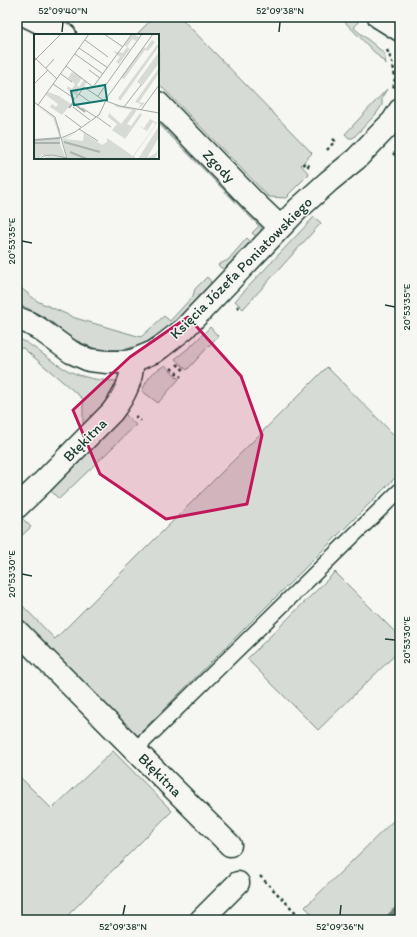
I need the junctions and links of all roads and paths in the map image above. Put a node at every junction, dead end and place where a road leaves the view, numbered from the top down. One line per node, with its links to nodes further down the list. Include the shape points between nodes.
1 (29, 17): 4 (street)
2 (379, 17): 3 (street)
3 (400, 30)
4 (64, 34)
5 (384, 45): 6 (path, via 393,64 393,90)
6 (398, 101): 14 (street, Księcia Józefa Poniatowskiego, via 393,121 356,159)
7 (159, 104): 14 (street, Zgody)
8 (332, 138): 9 (path, via 335,141)
9 (327, 150)
10 (390, 151): 11 (path)
11 (400, 160)
12 (303, 163): 13 (path, via 307,167)
13 (311, 163)
14 (280, 227): 16 (street, Księcia Józefa Poniatowskiego, via 184,329 157,350)
15 (17, 318): 16 (street, Księcia Józefa Poniatowskiego, via 38,328 71,352 89,360)
16 (132, 361): 20 (street, Błękitna, via 127,386 117,406)
17 (170, 367): 18 (path)
18 (181, 377)
19 (400, 490): 22 (lane)
20 (17, 507)
21 (17, 631): 22 (street, Błękitna)
22 (134, 750): 23 (street, Błękitna)
23 (230, 845)
24 (259, 874): 27 (path)
25 (238, 884): 26 (street)
26 (201, 920)
27 (303, 920)

